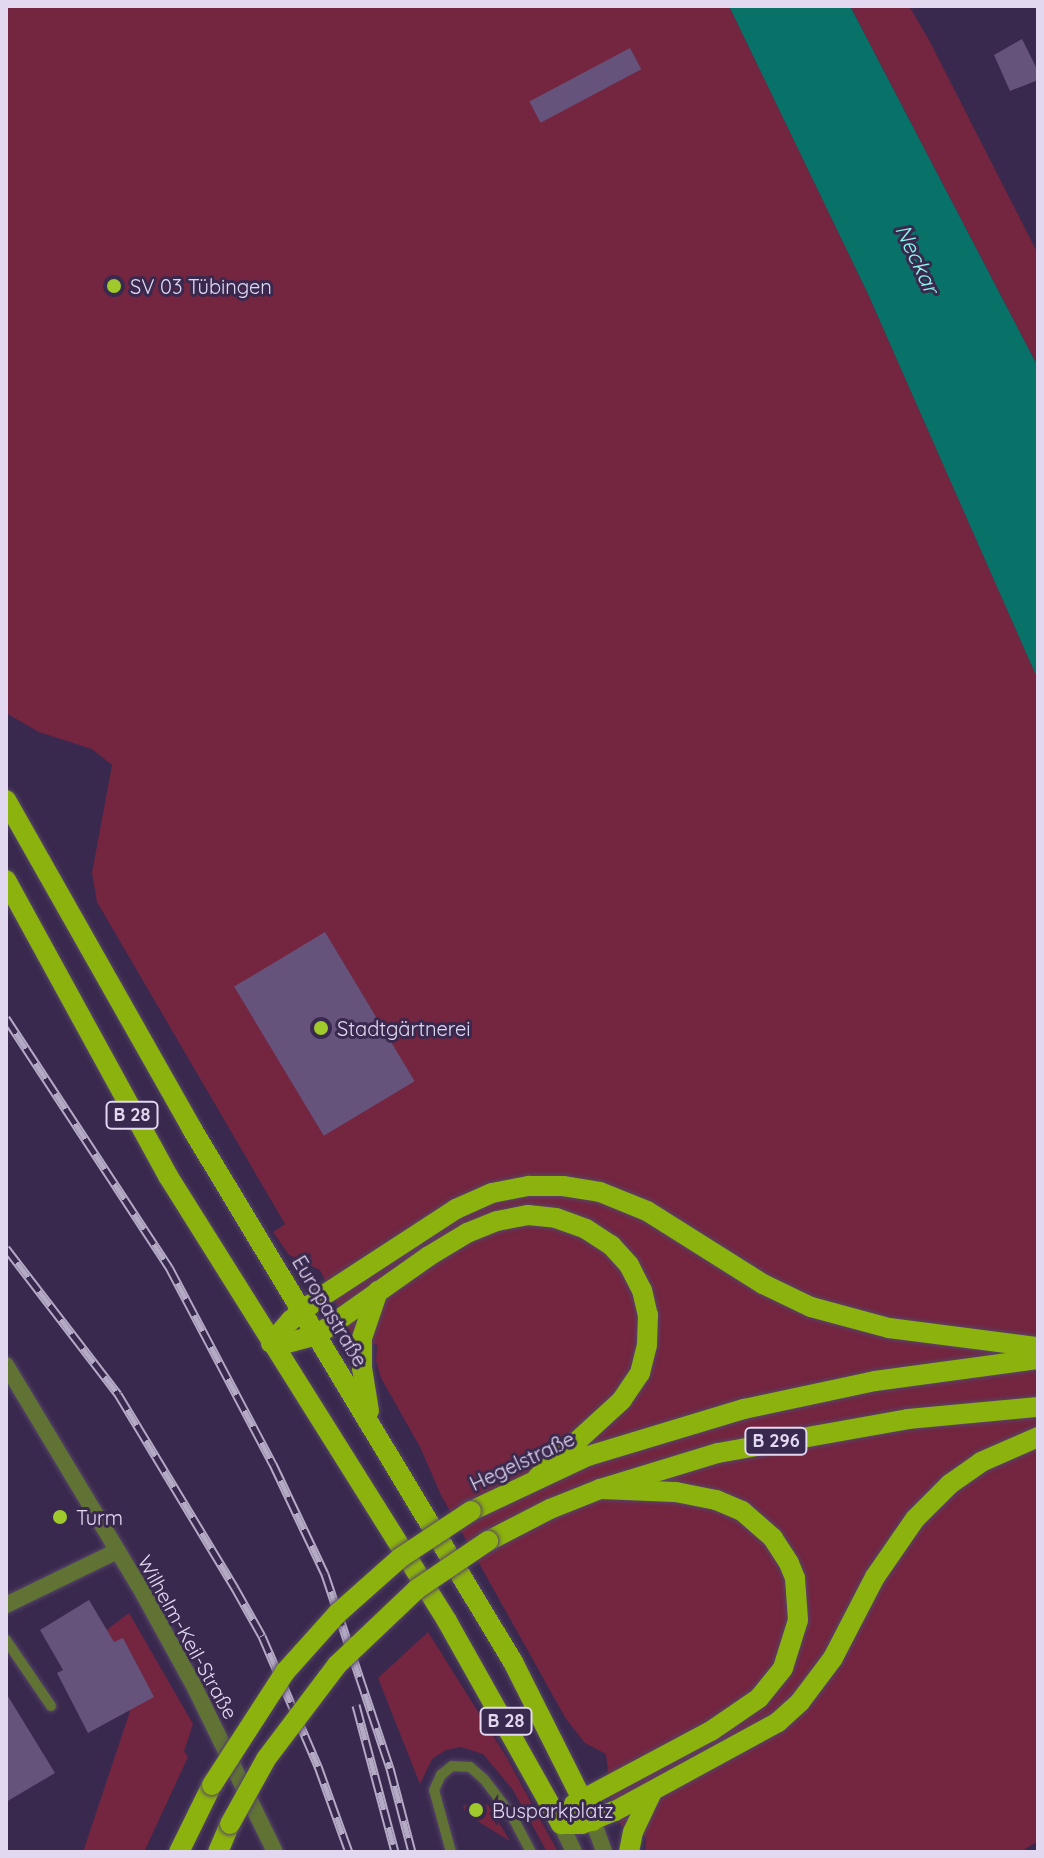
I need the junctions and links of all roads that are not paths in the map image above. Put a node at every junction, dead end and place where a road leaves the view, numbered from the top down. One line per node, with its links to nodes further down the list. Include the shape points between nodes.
1 (6, 800): 4 (main road, Europastraße / B 28)
2 (6, 880): 6 (main road, B 28, via 118,1090)
3 (378, 1291): 5 (main road); 11 (main road, via 361,1352); 13 (main road, via 467,1233 528,1215 586,1229 629,1265 648,1315 640,1373 597,1426)
4 (302, 1312): 5 (main road, Europastraße / B 28); 6 (main road); 7 (main road, via 456,1209 492,1193 563,1186 600,1192 647,1211 763,1284 811,1307 913,1332)
5 (317, 1335): 6 (main road); 11 (main road, Europastraße / B 28)
6 (271, 1343): 22 (main road, B 28, via 447,1621)
7 (1038, 1347)
8 (1038, 1359): 13 (main road, Hegelstraße / B 296, via 934,1372 744,1409 630,1441)
9 (6, 1365): 15 (street, Wilhelm-Keil-Straße)
10 (1038, 1407): 14 (main road, B 296, via 753,1445)
11 (373, 1429): 20 (main road, Europastraße / B 28, via 507,1652)
12 (1038, 1437): 19 (main road, via 981,1462 950,1484 902,1535 833,1658 800,1702 747,1742)
13 (537, 1478): 23 (main road, Hegelstraße, bridge, via 471,1511 400,1558 337,1614 275,1685 212,1785)
14 (600, 1489): 20 (main road, via 676,1492 742,1511 773,1538 789,1563 798,1620 786,1660 759,1698 711,1731); 24 (main road, bridge, via 488,1541 417,1589 337,1665 266,1759)
15 (117, 1551): 16 (street); 25 (street, Wilhelm-Keil-Straße, via 195,1688)
16 (6, 1605)
17 (6, 1640): 18 (lane)
18 (51, 1706)
19 (652, 1792): 21 (main road); 30 (main road)
20 (583, 1797): 21 (main road, Europastraße / B 28); 22 (main road)
21 (593, 1821): 22 (main road); 29 (street, Europastraße)
22 (561, 1824): 28 (street)
23 (179, 1852)
24 (218, 1852)
25 (275, 1852)
26 (451, 1852): 27 (lane, via 434,1790 452,1766 470,1767 484,1779)
27 (531, 1852)
28 (574, 1852)
29 (604, 1852)
30 (629, 1852)

